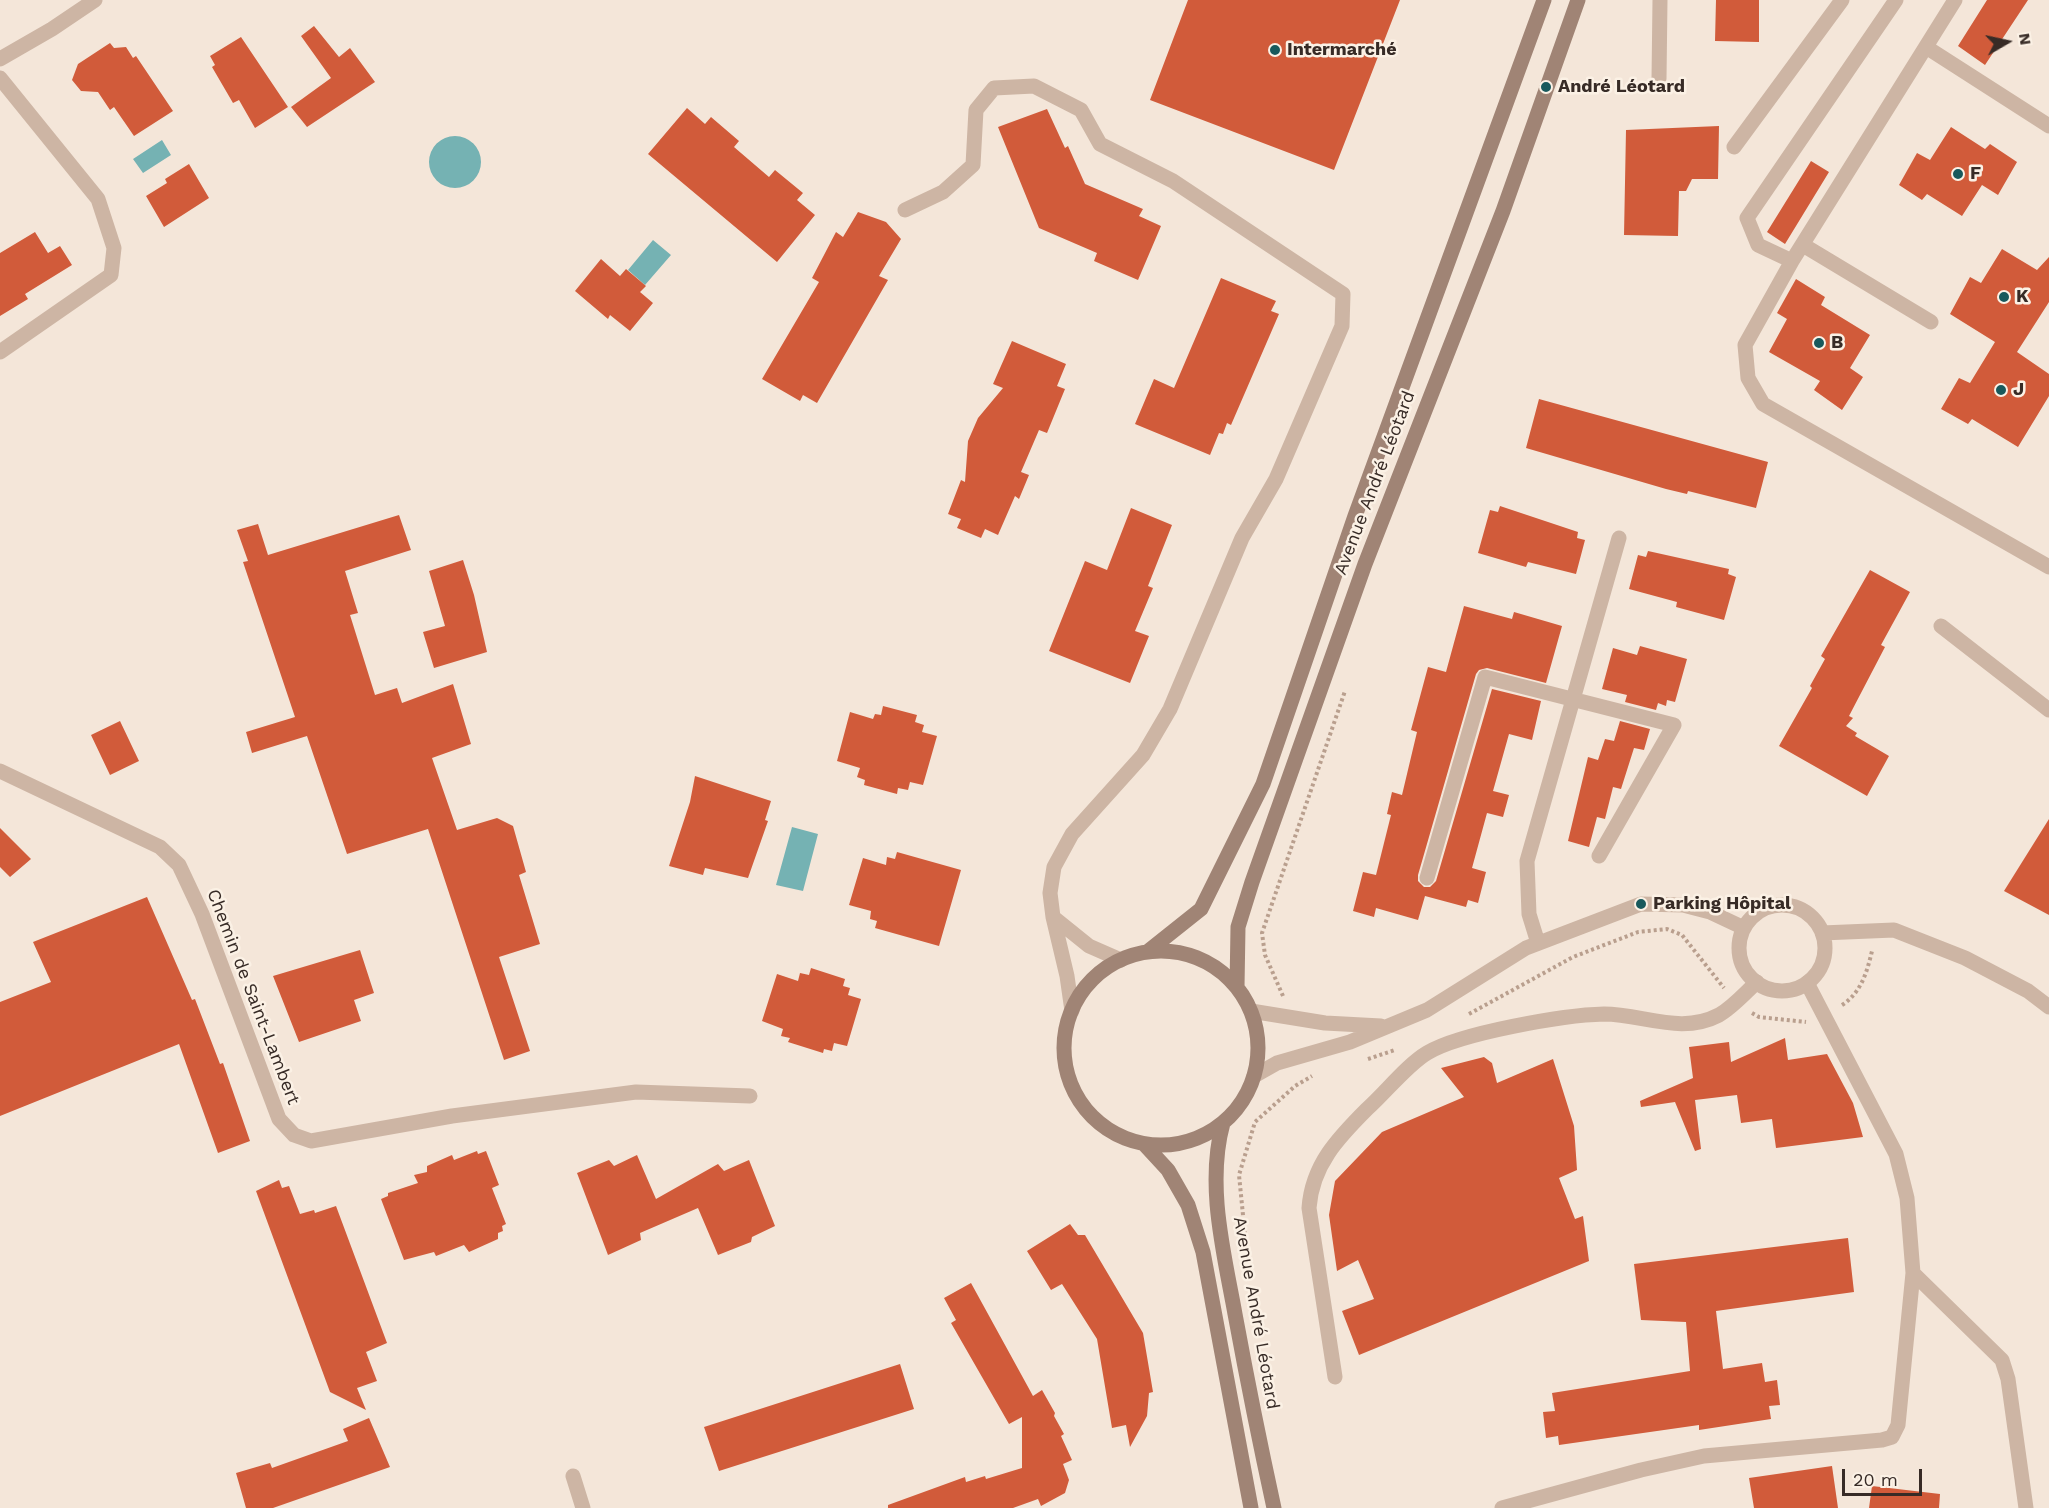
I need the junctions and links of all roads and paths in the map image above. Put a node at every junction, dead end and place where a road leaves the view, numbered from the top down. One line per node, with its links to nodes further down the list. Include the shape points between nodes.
1 (95, 0): 9 (street)
2 (1544, 0): 31 (main road, Avenue André Léotard, via 1355,516 1263,784 1201,909)
3 (1578, 0): 36 (main road, Avenue André Léotard, via 1503,211 1365,564 1252,882 1238,927)
4 (1660, 0): 11 (street)
5 (1842, 0): 13 (street)
6 (1896, 0): 16 (street, via 1747,218 1758,245)
7 (1955, 0): 8 (street)
8 (1926, 47): 12 (street); 15 (street)
9 (0, 59)
10 (0, 78): 18 (street, via 98,199 114,248 111,275)
11 (1659, 78)
12 (2049, 126)
13 (1734, 147)
14 (905, 210): 27 (street, via 943,192 973,165 976,110 994,88 1034,86 1081,110 1100,144 1173,181 1344,294 1342,326 1276,479 1242,538 1170,709 1143,755 1072,834 1054,867 1050,893)
15 (1803, 245): 16 (street); 17 (street)
16 (1792, 261): 20 (street, via 1745,345 1748,378 1763,404)
17 (1931, 322)
18 (0, 352)
19 (1619, 538): 22 (street)
20 (2049, 567)
21 (1941, 626): 23 (street)
22 (1574, 699): 25 (street, via 1674,725); 26 (street, via 1485,677); 30 (street, via 1527,861 1529,914)
23 (2049, 710)
24 (0, 771): 48 (street, Chemin de Saint-Lambert, via 160,847 179,865 202,914 279,1119 294,1135 311,1141 452,1116 636,1092)
25 (1599, 856)
26 (1427, 878)
27 (1053, 917): 32 (street, via 1089,946); 38 (street)
28 (1744, 928): 29 (street, via 1755,915 1779,905 1806,912); 30 (street, via 1683,905 1641,904); 33 (street, via 1739,952 1743,967)
29 (1822, 933): 34 (street, via 1823,960); 37 (street, via 1894,930 1965,958 2028,991)
30 (1538, 943): 43 (street, via 1427,1010)
31 (1147, 952): 32 (main road); 36 (main road, via 1172,951 1196,957 1218,969)
32 (1121, 960): 38 (main road, via 1091,981)
33 (1757, 982): 34 (street, via 1778,991 1793,990); 53 (street, via 1721,1014 1698,1024 1605,1014 1566,1017 1463,1039 1424,1054 1354,1122 1317,1170 1309,1208)
34 (1807, 983): 52 (street, via 1896,1154 1907,1198)
35 (1721, 984): 41 (path, via 1682,935 1667,929 1638,932 1573,957)
36 (1237, 987): 39 (main road)
37 (2049, 1007)
38 (1072, 1011): 50 (main road, via 1065,1053 1068,1075 1077,1095 1105,1127)
39 (1251, 1011): 43 (street, via 1325,1023); 47 (main road, via 1257,1032)
40 (1753, 1013): 42 (path)
41 (1467, 1015)
42 (1812, 1023)
43 (1390, 1026): 47 (street, via 1277,1063)
44 (1398, 1049): 45 (path)
45 (1358, 1062)
46 (1317, 1074): 51 (path, via 1295,1086 1255,1122 1239,1175)
47 (1254, 1076): 49 (main road, via 1242,1102)
48 (750, 1096)
49 (1223, 1123): 50 (main road, via 1186,1142); 57 (main road, Avenue André Léotard, via 1216,1148 1223,1248)
50 (1144, 1144): 56 (main road, via 1168,1170 1188,1205 1203,1252)
51 (1246, 1253)
52 (1913, 1273): 58 (street, via 1898,1425 1892,1437 1704,1456); 59 (street, via 2002,1360)
53 (1335, 1377)
54 (573, 1476): 55 (street)
55 (583, 1508)
56 (1251, 1508)
57 (1274, 1508)
58 (1502, 1508)
59 (2026, 1508)

